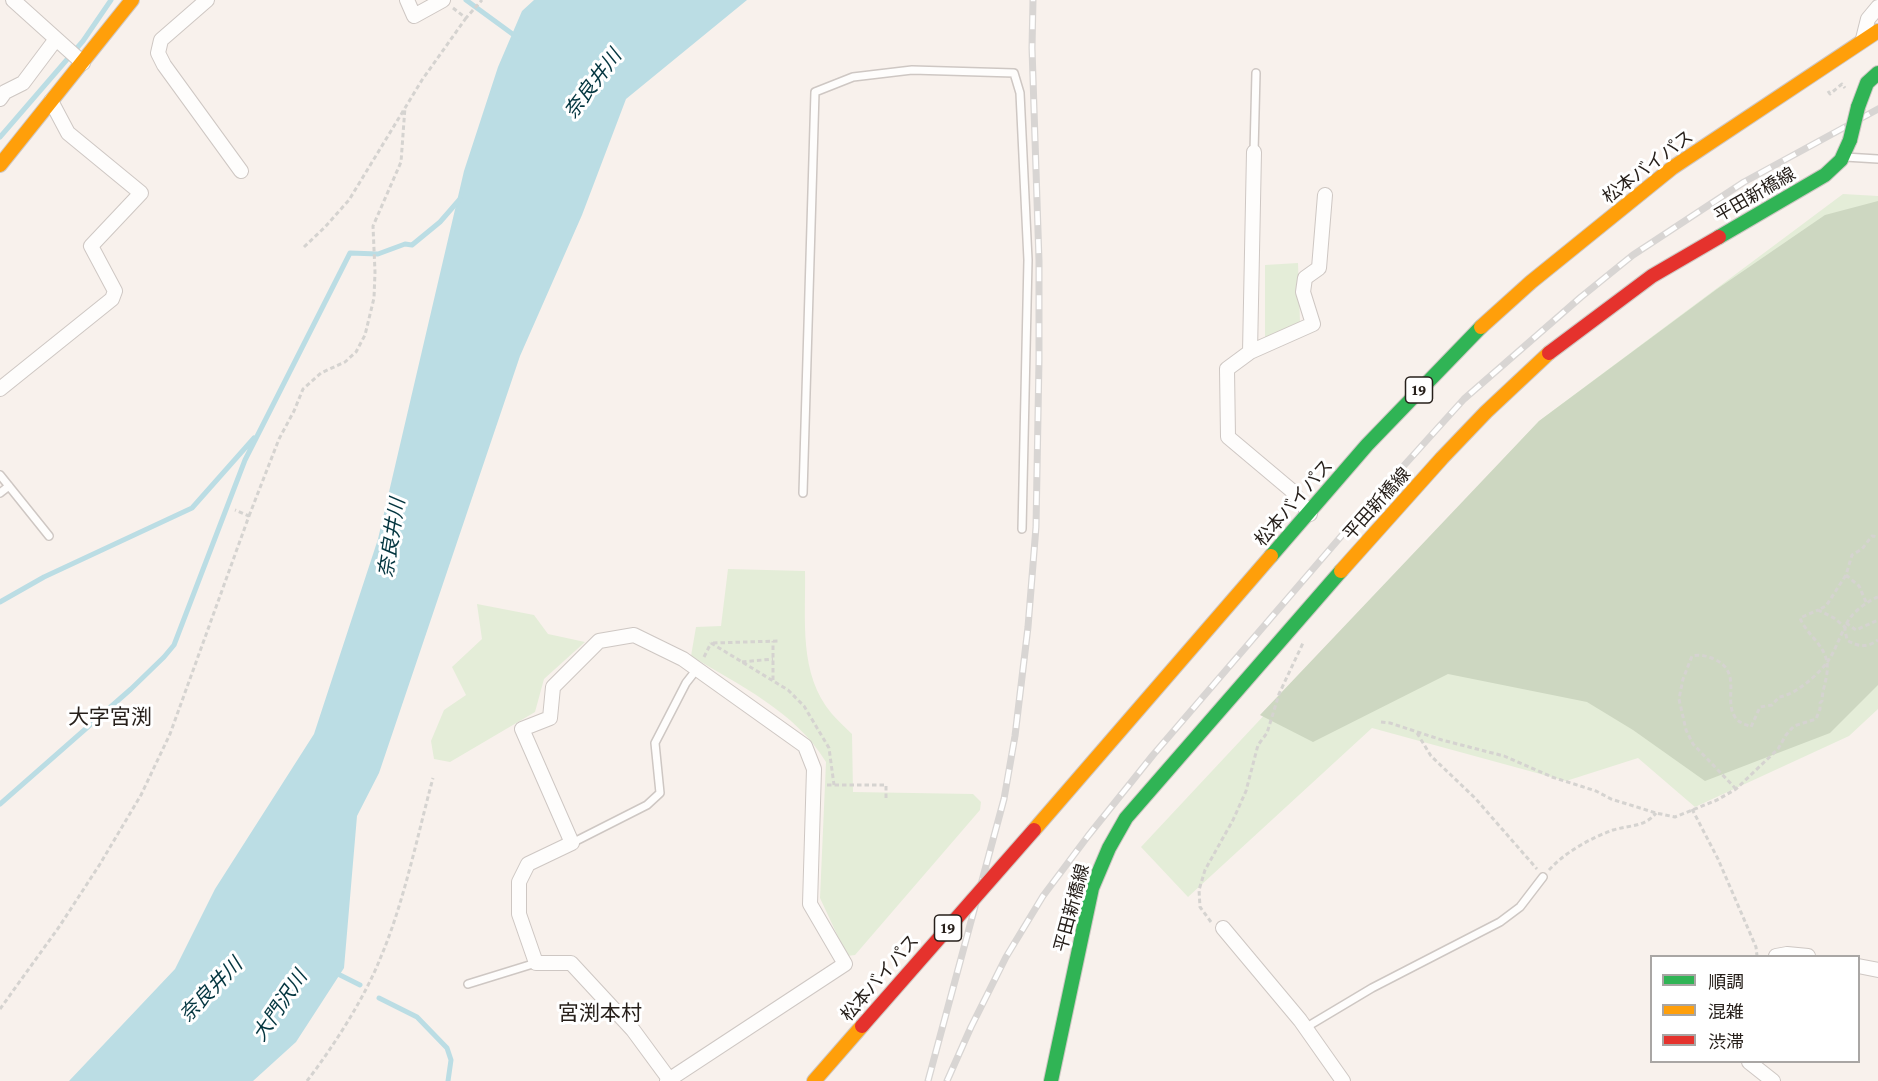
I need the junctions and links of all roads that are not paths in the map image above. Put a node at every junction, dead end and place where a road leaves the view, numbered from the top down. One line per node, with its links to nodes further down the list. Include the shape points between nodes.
1 (13, 0): 9 (street)
2 (132, 0): 9 (main road)
3 (207, 0): 18 (street, via 161,40 158,53)
4 (407, 0): 5 (street, via 414,16)
5 (447, 3)
6 (1878, 7): 8 (street, via 1868,19)
7 (1878, 31): 8 (main road, 松本バイパス / 19)
8 (1862, 41): 26 (main road, 松本バイパス / 19, via 1672,168 1531,282 1424,385)
9 (70, 52): 12 (street, via 5,92); 13 (main road)
10 (1256, 73): 14 (lane)
11 (1878, 73): 15 (main road, 平田新橋線, bridge, via 1864,88)
12 (0, 99)
13 (51, 101): 17 (main road); 21 (street, via 68,133 141,193 92,246 115,291 112,299)
14 (1254, 152): 20 (street)
15 (1844, 157): 16 (lane); 41 (main road, 平田新橋線, via 1826,175 1652,276 1549,354 1442,458 1126,818 1092,888)
16 (1878, 159)
17 (0, 165)
18 (241, 171)
19 (1325, 195): 20 (street, via 1319,268 1305,278 1303,292 1312,324)
20 (1250, 352): 26 (street, via 1227,369 1228,437 1291,490)
21 (0, 389)
22 (0, 475): 23 (lane)
23 (9, 486): 24 (lane); 28 (lane)
24 (0, 493)
25 (803, 494): 27 (lane, via 815,92 853,77 912,70 1014,73 1020,93 1028,260)
26 (1310, 514): 40 (main road, 松本バイパス / 19, bridge)
27 (1022, 529)
28 (49, 536)
29 (698, 669): 30 (lane, via 686,683 655,743 660,793 647,805); 30 (street, via 634,635 599,641 553,687 550,718 522,729); 39 (street, via 805,746 814,769 810,904 845,964)
30 (572, 843): 33 (street, via 528,864 519,882 519,914)
31 (1543, 877): 37 (lane, via 1520,907 1500,922 1372,988)
32 (1223, 928): 37 (street)
33 (536, 963): 36 (lane); 39 (street, via 571,963 633,1029)
34 (1860, 966): 35 (street)
35 (1878, 970)
36 (468, 984)
37 (1305, 1028): 42 (street)
38 (1750, 1063): 43 (street)
39 (668, 1080)
40 (814, 1081)
41 (1051, 1081)
42 (1343, 1081)
43 (1773, 1081)

